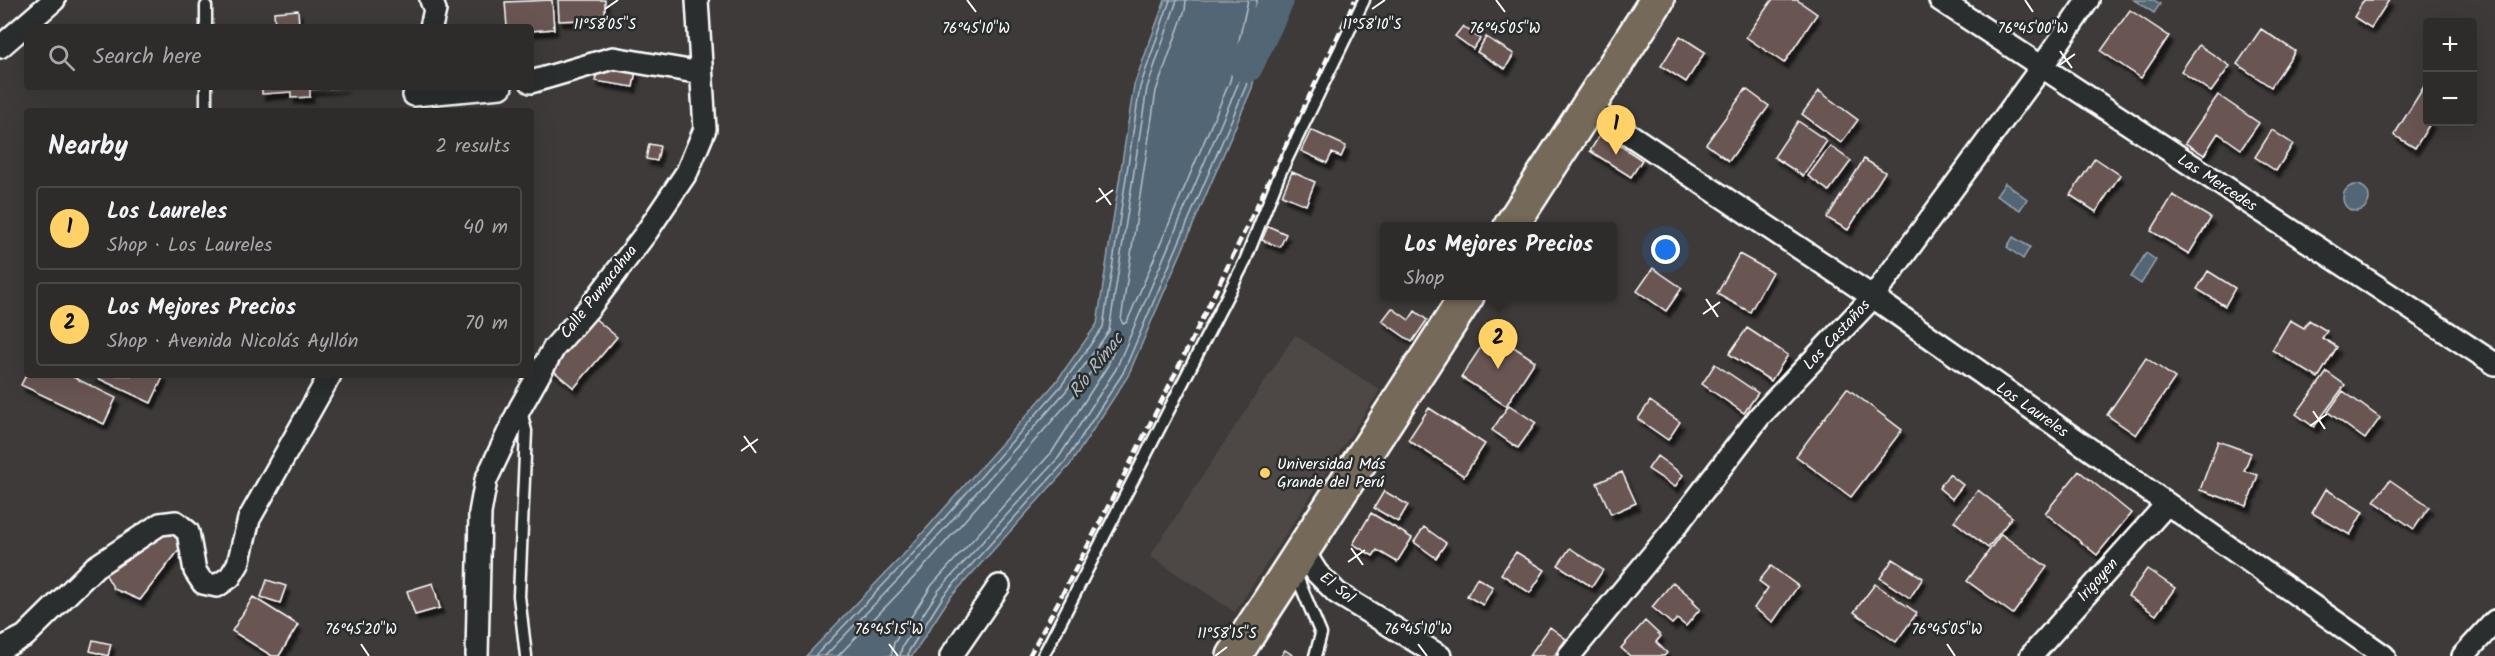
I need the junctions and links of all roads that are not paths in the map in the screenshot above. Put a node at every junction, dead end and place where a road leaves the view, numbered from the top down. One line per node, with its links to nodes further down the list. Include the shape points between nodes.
1 (54, 0): 9 (street)
2 (431, 0): 11 (street, via 435,10)
3 (697, 0): 15 (street, Calle Pumacahua)
4 (1364, 0): 36 (lane, via 1280,173 1245,261)
5 (1657, 0): 20 (highway)
6 (1940, 0): 14 (street, Las Mercedes)
7 (2088, 0): 14 (street, Los Castaños)
8 (206, 6): 10 (lane)
9 (26, 24)
10 (206, 24)
11 (432, 24)
12 (24, 26): 13 (street)
13 (0, 47)
14 (2041, 68): 23 (street, Los Castaños); 25 (street, Las Mercedes)
15 (701, 73): 16 (street, via 613,58); 27 (street, Calle Pumacahua, via 705,129 687,172 597,297 554,348)
16 (534, 81)
17 (206, 90): 21 (lane)
18 (478, 90): 19 (street)
19 (415, 98)
20 (1588, 106): 22 (highway); 23 (street, Los Laureles)
21 (206, 108)
22 (1514, 222)
23 (1873, 297): 28 (street, Los Laureles); 40 (street, Los Castaños, via 1760,416)
24 (1464, 300): 29 (highway)
25 (2495, 364)
26 (328, 378): 32 (street, via 249,519 230,577 217,586 203,583 195,571 188,532 176,522 160,524 95,567 25,636)
27 (520, 408): 33 (street, Calle Pumacahua, via 486,480 480,513); 34 (lane, via 526,431 519,596)
28 (2166, 505): 41 (street, Irigoyen); 42 (street, Los Laureles)
29 (1298, 558): 37 (highway); 38 (lane, via 1321,634); 39 (street, El Sol, via 1337,592)
30 (999, 586): 35 (street)
31 (2495, 621): 43 (street)
32 (0, 649)
33 (477, 656)
34 (526, 656)
35 (951, 656)
36 (1043, 656)
37 (1234, 656)
38 (1315, 656)
39 (1440, 656)
40 (1569, 656)
41 (2031, 656)
42 (2384, 656)
43 (2463, 656)

